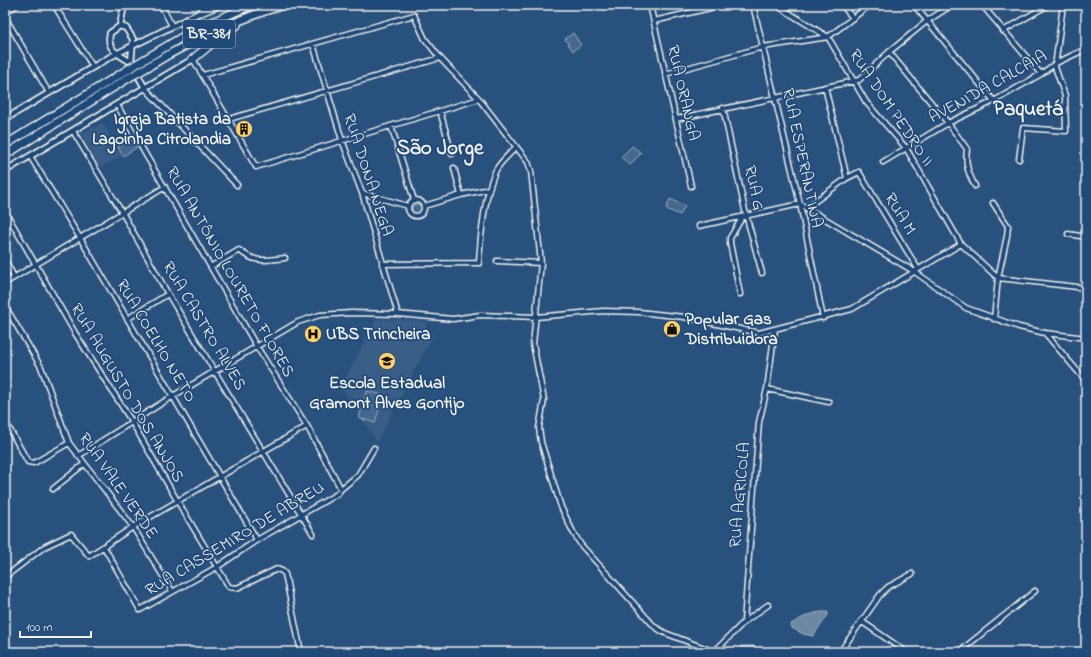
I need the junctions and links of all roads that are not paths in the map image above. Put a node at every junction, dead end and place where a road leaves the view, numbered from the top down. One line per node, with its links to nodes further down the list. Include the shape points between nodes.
1 (17, 5): 20 (street)
2 (54, 5): 39 (street)
3 (124, 5): 25 (street)
4 (161, 5): 26 (street)
5 (218, 5): 19 (highway)
6 (251, 5): 37 (highway, BR-381, via 194,30)
7 (283, 5): 36 (highway, via 232,28); 65 (highway, BR-381, bridge, via 224,26 167,54)
8 (650, 5): 23 (street, RUA ORANGA)
9 (723, 5): 23 (street)
10 (753, 5): 31 (street, RUA ESPERANTINA)
11 (776, 5): 28 (street, RUA DOM PEDRO II)
12 (842, 5): 22 (street)
13 (870, 5): 22 (street)
14 (914, 5): 24 (street)
15 (952, 5): 24 (street)
16 (982, 5): 27 (street)
17 (1048, 5): 27 (street)
18 (1063, 5): 38 (street)
19 (203, 8): 26 (street)
20 (5, 12)
21 (5, 17): 47 (street)
22 (853, 18): 28 (street)
23 (654, 21): 40 (street, RUA ORANGA)
24 (928, 21): 33 (street); 50 (street)
25 (120, 26): 30 (street, via 130,32); 34 (street, via 113,29 109,38)
26 (172, 26): 30 (street)
27 (1003, 31): 41 (street)
28 (828, 37): 31 (street); 43 (street, RUA DOM PEDRO II)
29 (313, 44): 35 (street, via 414,15 425,39); 42 (street); 46 (street, RUA DONA NEGA)
30 (133, 46): 34 (street); 37 (street)
31 (763, 48): 40 (street); 48 (street, RUA ESPERANTINA)
32 (1086, 49): 38 (street, AVENIDA CALCAIA)
33 (889, 52): 43 (street, via 859,80); 57 (street)
34 (116, 54): 37 (street); 39 (street)
35 (440, 58): 46 (street); 49 (street)
36 (193, 59): 42 (street); 45 (street)
37 (133, 63): 45 (street); 61 (highway, BR-381, bridge, via 127,70)
38 (1056, 63): 41 (street, AVENIDA CALCAIA); 67 (street, via 1065,96 1066,132 1023,128)
39 (93, 67): 47 (street)
40 (665, 74): 56 (street, RUA ORANGA)
41 (1041, 74): 50 (street, AVENIDA CALCAIA)
42 (203, 75): 55 (street)
43 (852, 80): 44 (street); 63 (street, RUA DOM PEDRO II, via 866,102)
44 (825, 86): 48 (street); 71 (street)
45 (145, 88): 51 (street); 72 (street)
46 (327, 92): 55 (street); 60 (street, RUA DONA NEGA)
47 (49, 93): 54 (street)
48 (775, 97): 52 (street); 81 (street, RUA ESPERANTINA)
49 (479, 99): 53 (street); 62 (street)
50 (994, 101): 57 (street, AVENIDA CALCAIA)
51 (117, 105): 59 (street); 75 (street, RUA ANTÔNIO LOURETO FLORES)
52 (723, 108): 56 (street); 87 (street, RUA G)
53 (440, 111): 58 (street); 64 (street)
54 (6, 118)
55 (229, 119): 60 (street, via 256,167)
56 (676, 119): 73 (street, RUA ORANGA)
57 (948, 123): 63 (street, AVENIDA CALCAIA); 74 (street, via 967,149 967,171)
58 (391, 126): 60 (street); 79 (street)
59 (74, 132): 66 (street); 86 (street, RUA CASTRO ALVES)
60 (342, 140): 77 (street, RUA DONA NEGA)
61 (5, 145)
62 (516, 147): 76 (street, via 496,170); 96 (street, via 528,162 531,171)
63 (906, 148): 68 (street, AVENIDA CALCAIA); 92 (street, RUA DOM PEDRO II)
64 (452, 154)
65 (5, 155)
66 (30, 156): 70 (street); 91 (street, RUA COELHO NETO)
67 (1019, 160)
68 (883, 162)
69 (454, 168): 78 (street)
70 (5, 171)
71 (847, 178): 84 (street); 100 (street, RUA M, via 859,172)
72 (238, 185)
73 (691, 186)
74 (975, 186)
75 (165, 187): 86 (street); 99 (street, RUA ANTÔNIO LOURETO FLORES)
76 (489, 189): 78 (street); 98 (street, via 478,264)
77 (362, 193): 82 (street); 98 (street, RUA DONA NEGA)
78 (461, 195): 83 (street)
79 (414, 200): 82 (street); 83 (street, via 422,202)
80 (993, 203): 103 (street, via 1008,226)
81 (800, 204): 84 (street); 87 (street); 111 (street, RUA ESPERANTINA)
82 (408, 206): 83 (street, via 410,214 418,216 422,214)
83 (424, 206)
84 (806, 208): 100 (street)
85 (5, 211): 97 (street, RUA AUGUSTO DOS ANJOS)
86 (123, 214): 91 (street); 106 (street, RUA CASTRO ALVES)
87 (745, 215): 88 (street); 101 (street, RUA G); 107 (street, via 730,238)
88 (700, 226)
89 (1068, 234): 90 (street)
90 (1086, 237)
91 (80, 238): 97 (street); 112 (street, RUA COELHO NETO)
92 (961, 244): 100 (street); 103 (street, RUA DOM PEDRO II)
93 (285, 258): 99 (street, via 255,260 239,250)
94 (5, 260): 102 (street)
95 (497, 261): 96 (street)
96 (541, 263): 110 (street)
97 (36, 264): 102 (street); 124 (street, RUA AUGUSTO DOS ANJOS, via 75,333)
98 (382, 264): 109 (street, RUA DONA NEGA)
99 (212, 266): 117 (street, RUA ANTÔNIO LOURETO FLORES)
100 (916, 271): 111 (street, via 852,309); 113 (street, via 966,308)
101 (762, 273)
102 (14, 277): 104 (street)
103 (998, 278): 105 (street); 113 (street)
104 (5, 283)
105 (1086, 288)
106 (168, 294): 112 (street); 118 (street, RUA CASTRO ALVES)
107 (740, 294)
108 (5, 306): 126 (street, RUA VALE VERDE, via 41,367)
109 (398, 314): 110 (street, via 453,319 480,315); 117 (street, via 352,313 320,316 298,322)
110 (536, 317): 114 (street, via 590,312 639,312 684,317 759,333); 149 (street, via 533,344 544,400 539,428 541,442 558,500 573,532 655,627)
111 (823, 318): 114 (street)
112 (127, 319): 121 (street, RUA COELHO NETO)
113 (994, 319): 115 (street)
114 (775, 329): 120 (street, RUA AGRICOLA)
115 (1045, 333): 116 (street); 119 (street)
116 (1086, 338)
117 (257, 347): 118 (street); 125 (street, RUA ANTÔNIO LOURETO FLORES)
118 (216, 371): 121 (street); 128 (street, RUA CASTRO ALVES)
119 (1086, 381)
120 (767, 389): 122 (street); 147 (street, RUA AGRICOLA, via 759,422)
121 (173, 396): 124 (street); 131 (street, RUA COELHO NETO)
122 (828, 402)
123 (5, 421): 126 (street, via 28,462 34,463)
124 (132, 422): 129 (street); 134 (street, RUA AUGUSTO DOS ANJOS)
125 (307, 426): 128 (street); 133 (street, RUA ANTÔNIO LOURETO FLORES)
126 (69, 443): 129 (street, RUA VALE VERDE)
127 (374, 448): 133 (street, via 358,475)
128 (264, 450): 131 (street); 135 (street, RUA CASTRO ALVES)
129 (78, 456): 130 (street, RUA VALE VERDE)
130 (84, 464): 132 (street); 136 (street, RUA VALE VERDE)
131 (220, 477): 134 (street); 138 (street, RUA COELHO NETO)
132 (53, 489)
133 (341, 489): 135 (street, RUA CASSEMIRO DE ABREU, via 337,494)
134 (178, 502): 136 (street); 140 (street, RUA AUGUSTO DOS ANJOS)
135 (301, 515): 137 (street, RUA CASTRO ALVES); 138 (street, RUA CASSEMIRO DE ABREU)
136 (133, 527): 139 (street); 143 (street, RUA VALE VERDE)
137 (313, 534)
138 (257, 540): 140 (street, RUA CASSEMIRO DE ABREU)
139 (104, 547): 142 (street, via 89,556 71,534 44,547); 143 (street, RUA CASSEMIRO DE ABREU, via 140,610)
140 (217, 567): 143 (street, RUA CASSEMIRO DE ABREU); 148 (street, RUA AUGUSTO DOS ANJOS, via 229,587 236,588 275,570 282,571 286,577)
141 (912, 574): 146 (street, via 888,587)
142 (5, 577)
143 (172, 591)
144 (1035, 591): 152 (street)
145 (768, 605): 147 (street)
146 (861, 621): 150 (street); 151 (street)
147 (744, 622): 149 (street)
148 (302, 652)
149 (714, 652)
150 (840, 652)
151 (906, 652)
152 (959, 652)

